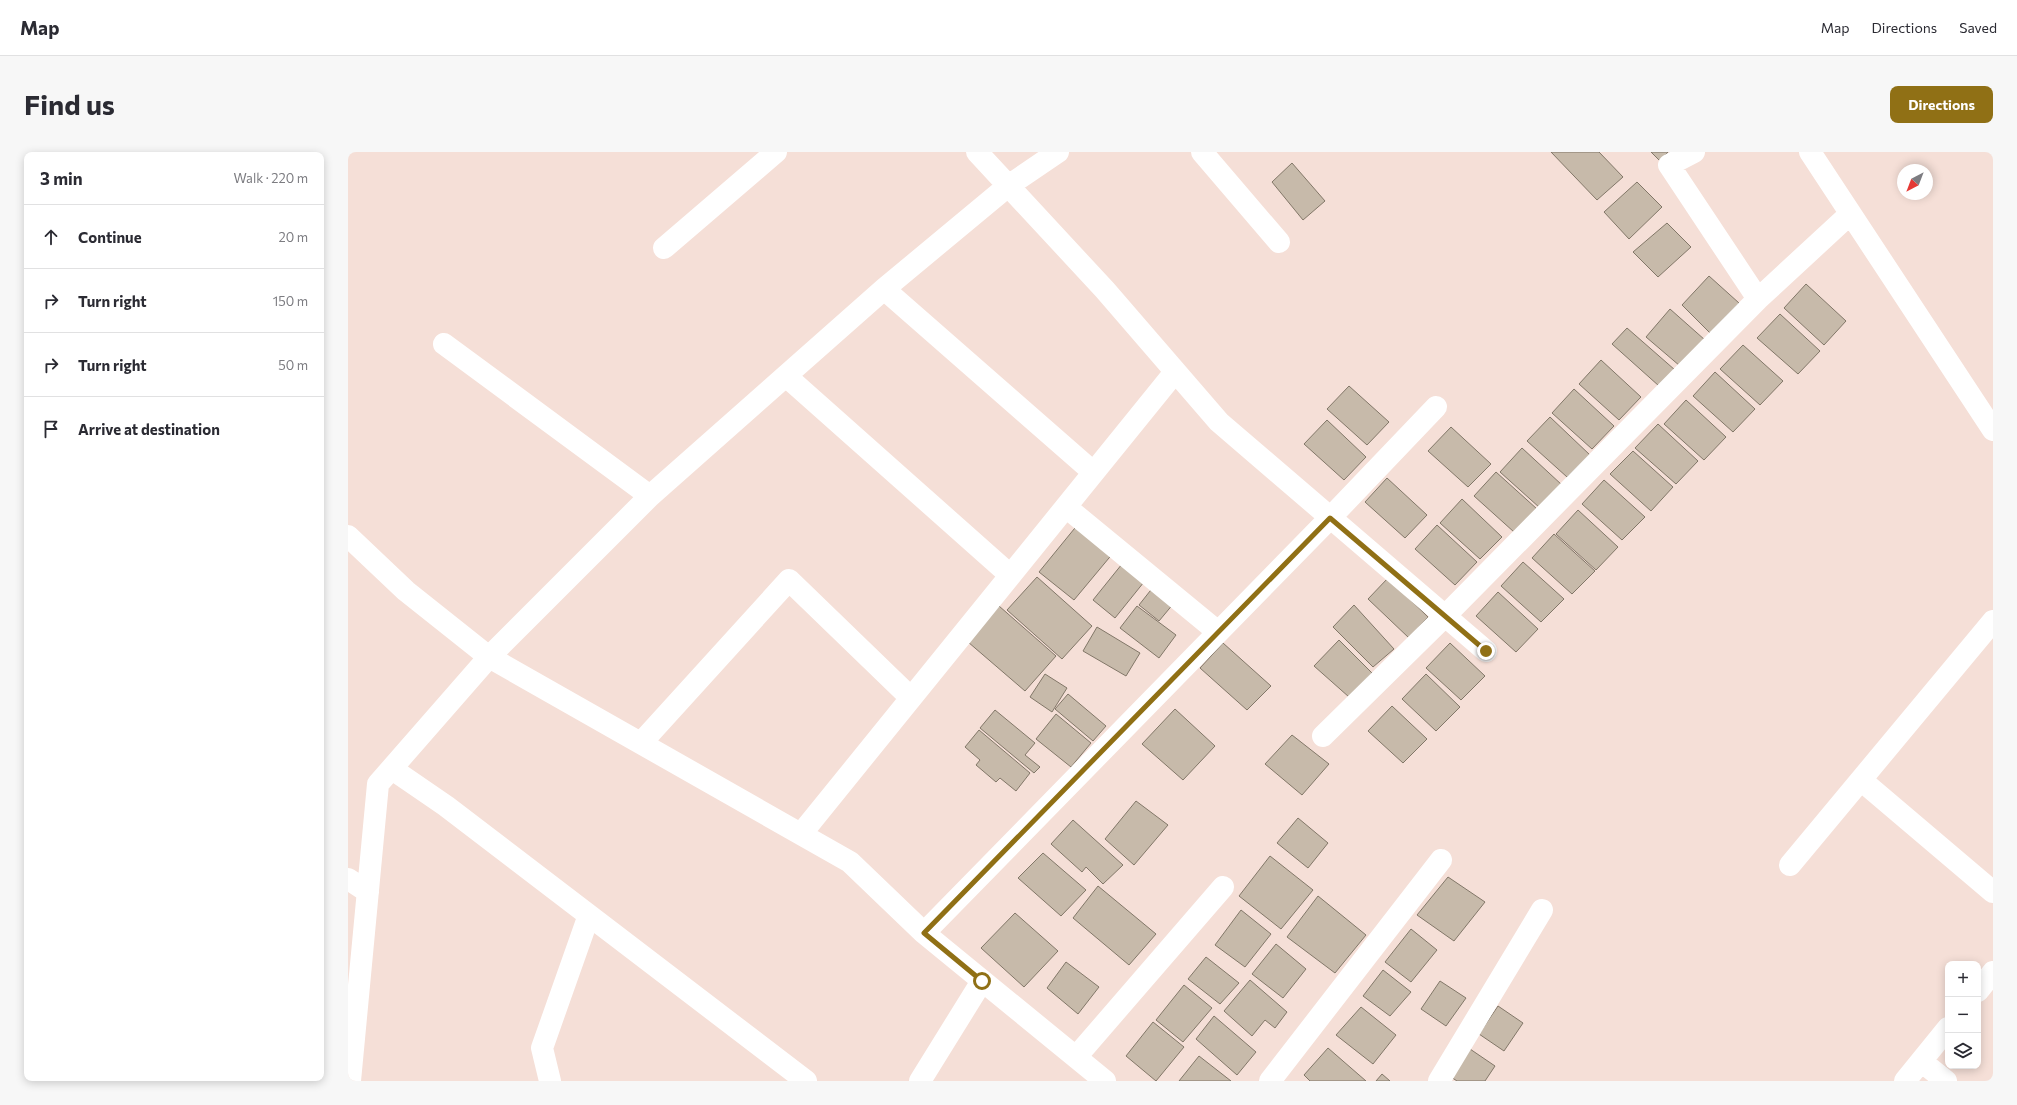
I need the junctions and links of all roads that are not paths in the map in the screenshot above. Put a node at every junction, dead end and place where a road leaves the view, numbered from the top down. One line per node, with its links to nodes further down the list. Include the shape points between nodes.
1 (776, 152): 10 (street)
2 (977, 152): 7 (street)
3 (1058, 152): 7 (street)
4 (1202, 152): 9 (street)
5 (1694, 152): 12 (street, via 1669,166)
6 (1810, 152): 8 (street)
7 (1008, 186): 11 (street); 14 (street, via 1105,290)
8 (1850, 214): 12 (street); 17 (street)
9 (1279, 242)
10 (664, 248)
11 (884, 289): 15 (street); 18 (street)
12 (1758, 299): 24 (street)
13 (444, 344): 19 (street)
14 (1175, 372): 18 (street); 21 (street, via 1219,422)
15 (786, 376): 19 (street); 23 (street)
16 (1436, 407): 21 (street)
17 (1993, 430)
18 (1094, 472): 20 (street)
19 (650, 496): 28 (street)
20 (1066, 507): 23 (street); 26 (street)
21 (1330, 518): 24 (street); 26 (street)
22 (348, 536): 28 (street, via 406,591)
23 (1010, 575): 29 (street)
24 (1445, 616): 27 (street); 30 (street)
25 (1993, 621): 33 (street)
26 (1218, 632): 43 (street)
27 (1486, 651)
28 (489, 657): 31 (street); 32 (street)
29 (911, 698): 31 (street, via 789,580); 34 (street)
30 (1323, 736)
31 (641, 743): 34 (street)
32 (392, 769): 39 (street, via 378,784); 42 (street, via 446,806)
33 (1861, 780): 36 (street); 40 (street)
34 (801, 834): 43 (street, via 850,862)
35 (1441, 860): 56 (street)
36 (1790, 865)
37 (348, 879): 39 (street)
38 (1223, 887): 49 (street)
39 (368, 892): 45 (street)
40 (1993, 892)
41 (1542, 910): 57 (street)
42 (589, 916): 52 (street, via 542,1048); 53 (street)
43 (924, 933): 46 (street)
44 (1993, 972): 47 (street)
45 (354, 974): 51 (street)
46 (982, 981): 49 (street); 54 (street)
47 (1981, 987)
48 (1945, 1032): 50 (street)
49 (1076, 1057): 55 (street)
50 (1921, 1061): 58 (street); 59 (street)
51 (350, 1081)
52 (550, 1081)
53 (806, 1081)
54 (920, 1081)
55 (1105, 1081)
56 (1270, 1081)
57 (1439, 1081)
58 (1905, 1081)
59 (1946, 1081)

